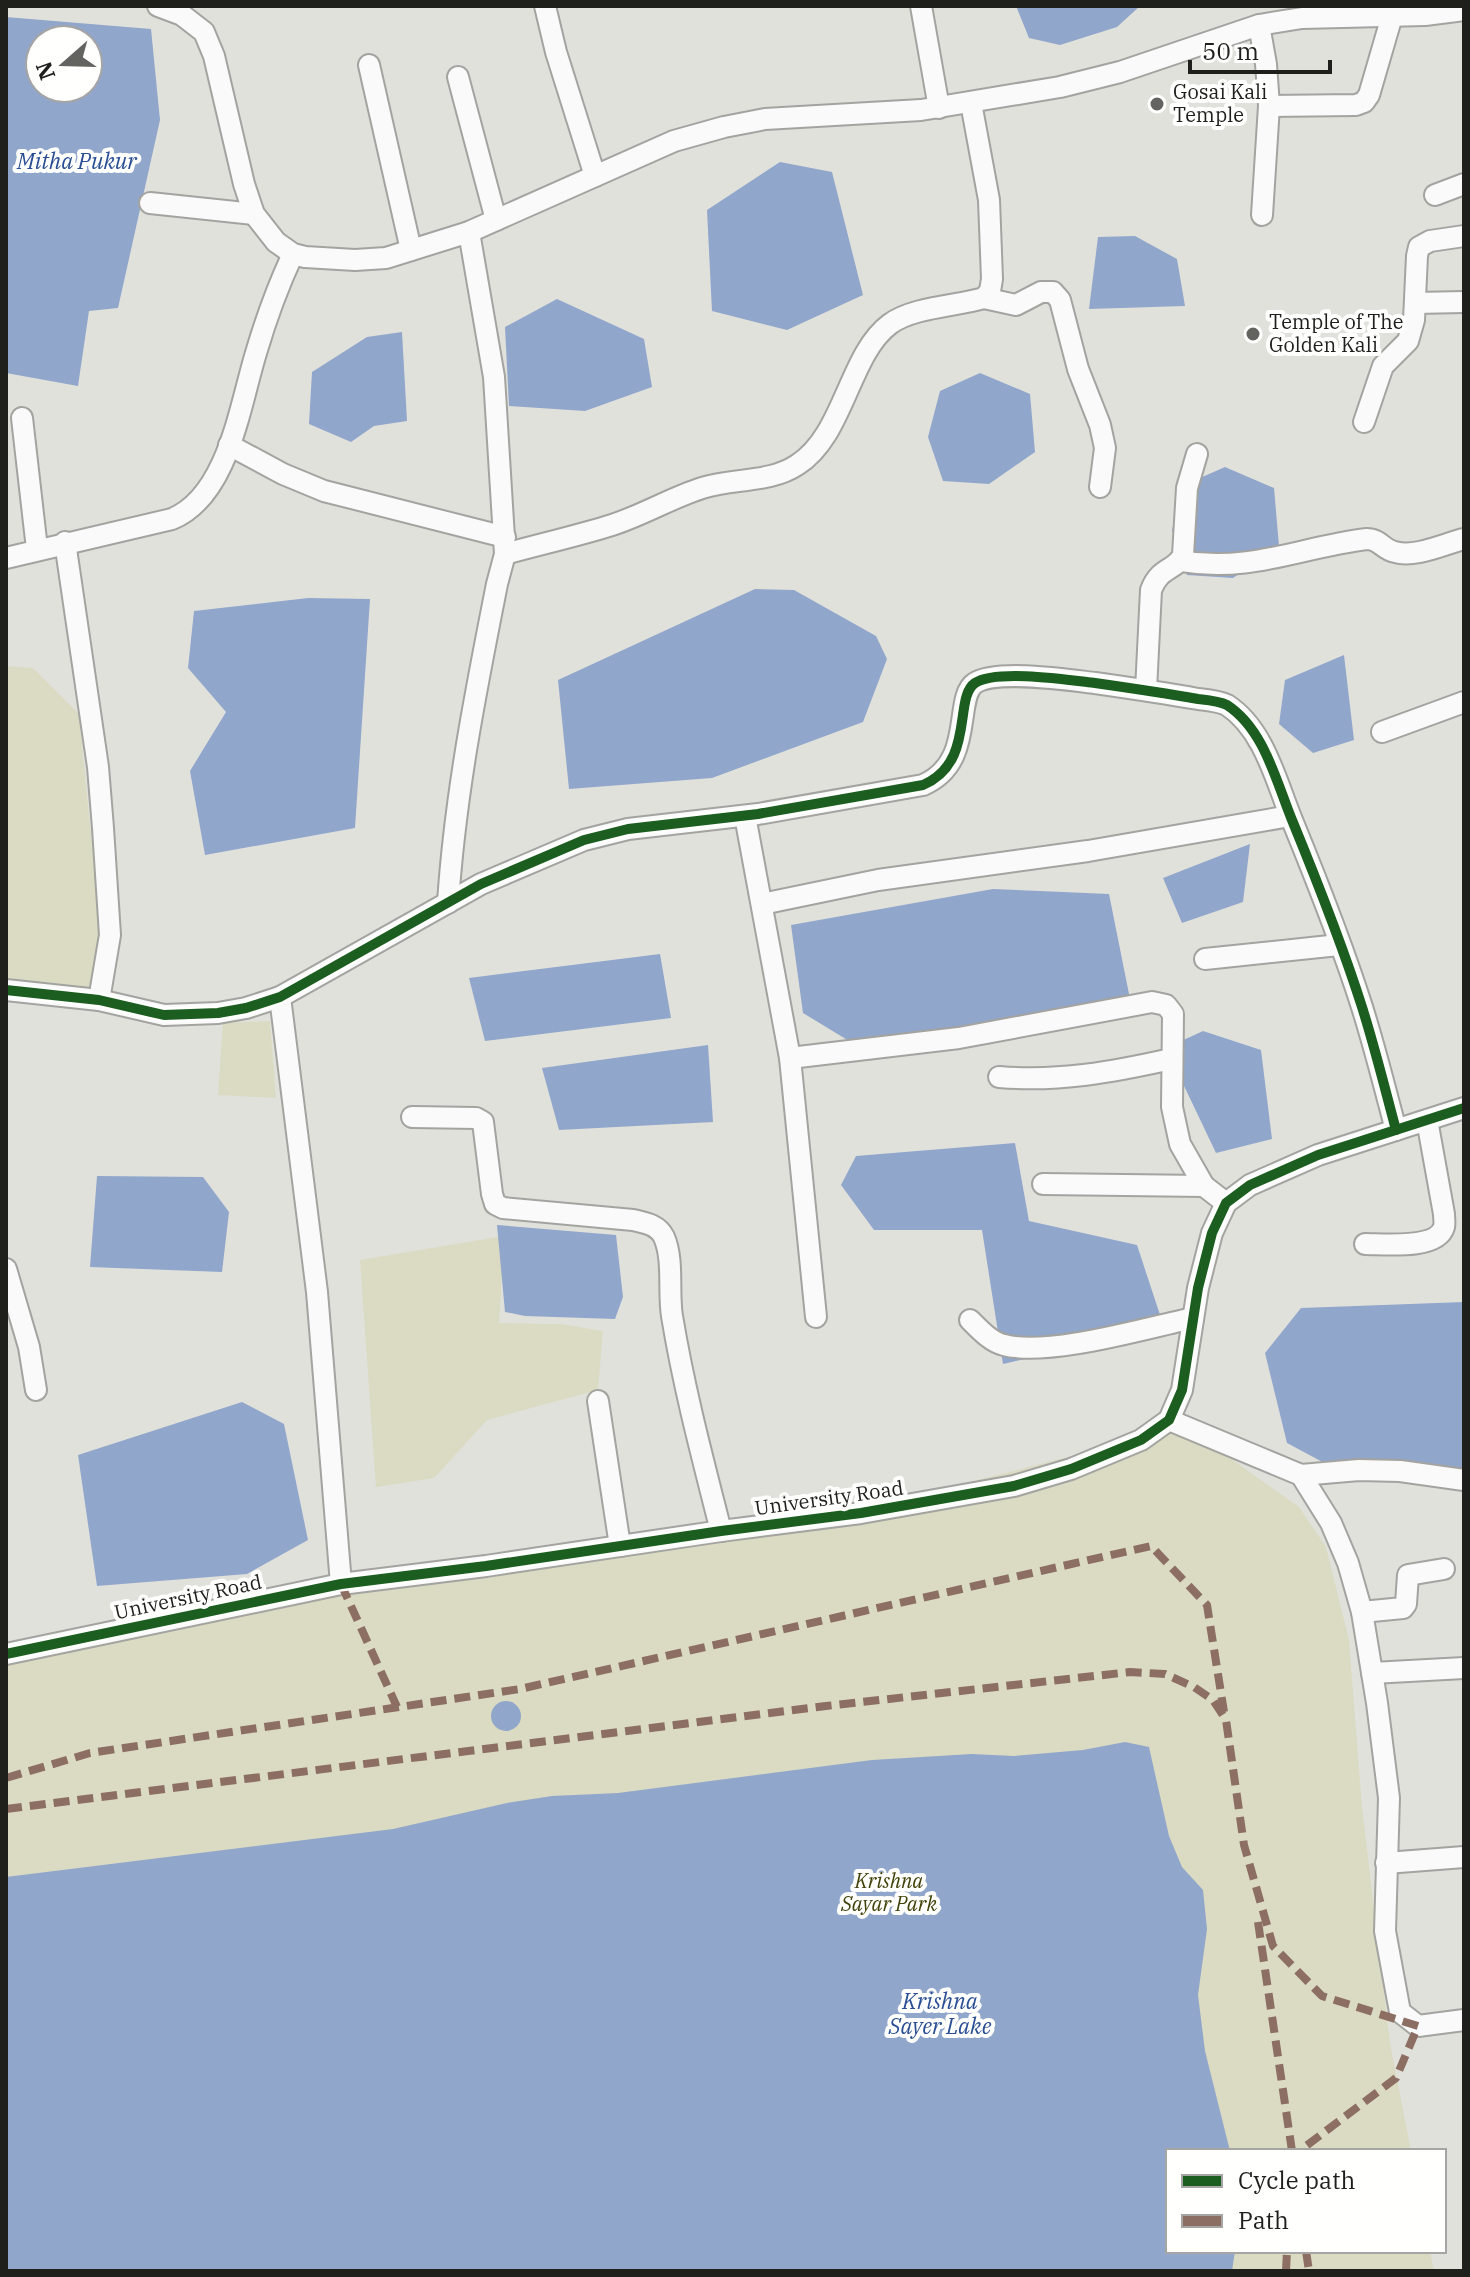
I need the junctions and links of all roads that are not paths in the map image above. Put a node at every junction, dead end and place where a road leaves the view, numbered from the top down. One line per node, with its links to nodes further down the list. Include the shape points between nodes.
1 (158, 6): 16 (street, via 204,32)
2 (545, 6): 12 (street)
3 (921, 6): 11 (street)
4 (1464, 10): 5 (street)
5 (1392, 16): 6 (street, via 1302,18); 10 (street, via 1364,102)
6 (1259, 25): 9 (street, via 1120,72); 10 (street)
7 (369, 65): 21 (street)
8 (458, 77): 18 (street)
9 (971, 103): 11 (street); 23 (street, via 989,200 992,279)
10 (1269, 106): 17 (street)
11 (939, 108): 12 (street, via 738,124 674,141)
12 (595, 176): 18 (street)
13 (1464, 184): 14 (street)
14 (1435, 195)
15 (150, 203): 16 (street)
16 (254, 214): 22 (street)
17 (1262, 215)
18 (496, 220): 19 (street)
19 (469, 232): 21 (street); 33 (street, via 494,377)
20 (1464, 236): 25 (street, via 1419,247)
21 (411, 250): 22 (street, via 355,260)
22 (293, 254): 28 (street)
23 (984, 298): 30 (street, via 1016,305 1053,292 1060,300 1105,448); 33 (street, via 891,323 875,338 828,429 798,465 774,475 704,487 614,524)
24 (1464, 302): 25 (street)
25 (1415, 303): 27 (street, via 1408,341 1383,366)
26 (22, 418): 34 (street)
27 (1364, 422)
28 (229, 445): 32 (street, via 199,502 187,512); 33 (street, via 324,491)
29 (1197, 454): 36 (street, via 1187,488)
30 (1100, 487)
31 (1464, 539): 36 (street, via 1409,553 1367,539 1255,563)
32 (65, 542): 34 (street); 48 (street, via 103,828 110,935)
33 (505, 545): 42 (street, via 459,784)
34 (37, 549): 35 (street)
35 (6, 558)
36 (1180, 561): 37 (street, via 1162,571 1151,590)
37 (1146, 690): 40 (street, via 1048,678 985,679 969,689 962,733 950,763 936,780); 41 (street, via 1225,704 1248,724)
38 (1464, 702): 39 (street)
39 (1382, 732)
40 (745, 816): 42 (street, via 628,829 584,840); 43 (street)
41 (1290, 816): 43 (street, via 878,880); 44 (street)
42 (448, 903): 47 (street)
43 (762, 904): 49 (street)
44 (1339, 945): 45 (street); 55 (street)
45 (1205, 959)
46 (6, 990): 48 (street)
47 (280, 997): 48 (street, via 193,1015 164,1015); 72 (street, via 317,1292)
48 (99, 1000)
49 (790, 1058): 50 (street, via 959,1038 1152,1002 1166,1005 1173,1014); 61 (street)
50 (1171, 1059): 51 (street, via 1067,1078); 57 (street, via 1172,1107 1180,1144)
51 (999, 1077)
52 (1464, 1108): 54 (street)
53 (412, 1117): 69 (street, via 483,1122 492,1194 503,1208 633,1220 662,1233 672,1314)
54 (1427, 1120): 55 (street); 59 (street, via 1444,1228 1423,1243)
55 (1396, 1130): 58 (street, via 1318,1155 1250,1185)
56 (1043, 1184): 57 (street)
57 (1204, 1186): 58 (street)
58 (1226, 1203): 62 (street, via 1212,1233)
59 (1365, 1244)
60 (6, 1269): 64 (street)
61 (816, 1317)
62 (1193, 1318): 63 (street, via 1027,1350 1001,1345); 66 (street, via 1182,1390)
63 (970, 1320)
64 (36, 1390)
65 (598, 1401): 70 (street)
66 (1169, 1420): 67 (street); 69 (street, University Road, via 1141,1440 1014,1486)
67 (1301, 1475): 68 (street, via 1400,1471); 73 (street, via 1331,1523)
68 (1464, 1480)
69 (721, 1531): 70 (street, University Road)
70 (620, 1546): 72 (street, University Road)
71 (1444, 1569): 73 (street, via 1408,1575 1403,1608)
72 (341, 1584): 74 (street, University Road)
73 (1362, 1612): 76 (street)
74 (6, 1654)
75 (1464, 1668): 76 (street)
76 (1372, 1673): 78 (street, via 1389,1798)
77 (1464, 1857): 78 (street)
78 (1386, 1863): 79 (street, via 1385,1931 1400,2012 1418,2026)
79 (1464, 2020)

